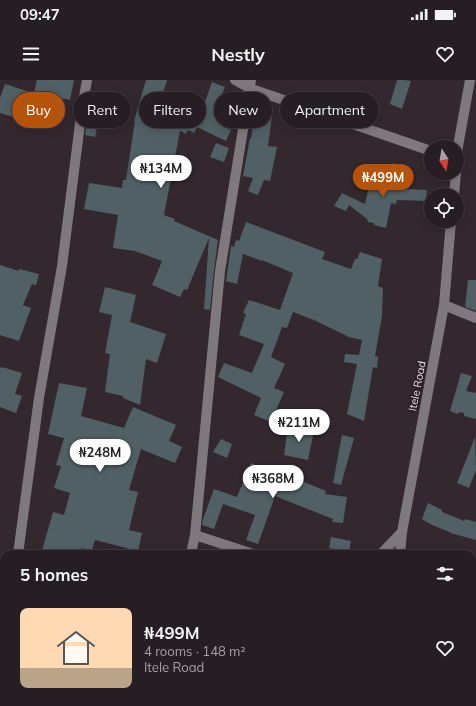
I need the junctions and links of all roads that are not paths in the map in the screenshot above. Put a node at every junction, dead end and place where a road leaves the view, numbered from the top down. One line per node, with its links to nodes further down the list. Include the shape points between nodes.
1 (87, 80): 12 (street, via 62,266 39,398)
2 (235, 80): 4 (street)
3 (470, 80): 5 (street)
4 (250, 84): 6 (street); 11 (street, via 220,271)
5 (456, 140)
6 (424, 149)
7 (450, 228): 8 (street, Itele Road)
8 (444, 305): 9 (street); 10 (street, Itele Road)
9 (476, 318)
10 (402, 532): 15 (street); 16 (street, Itele Road)
11 (195, 535): 13 (street); 14 (street)
12 (19, 550)
13 (192, 550)
14 (241, 550)
15 (384, 550)
16 (400, 550)

